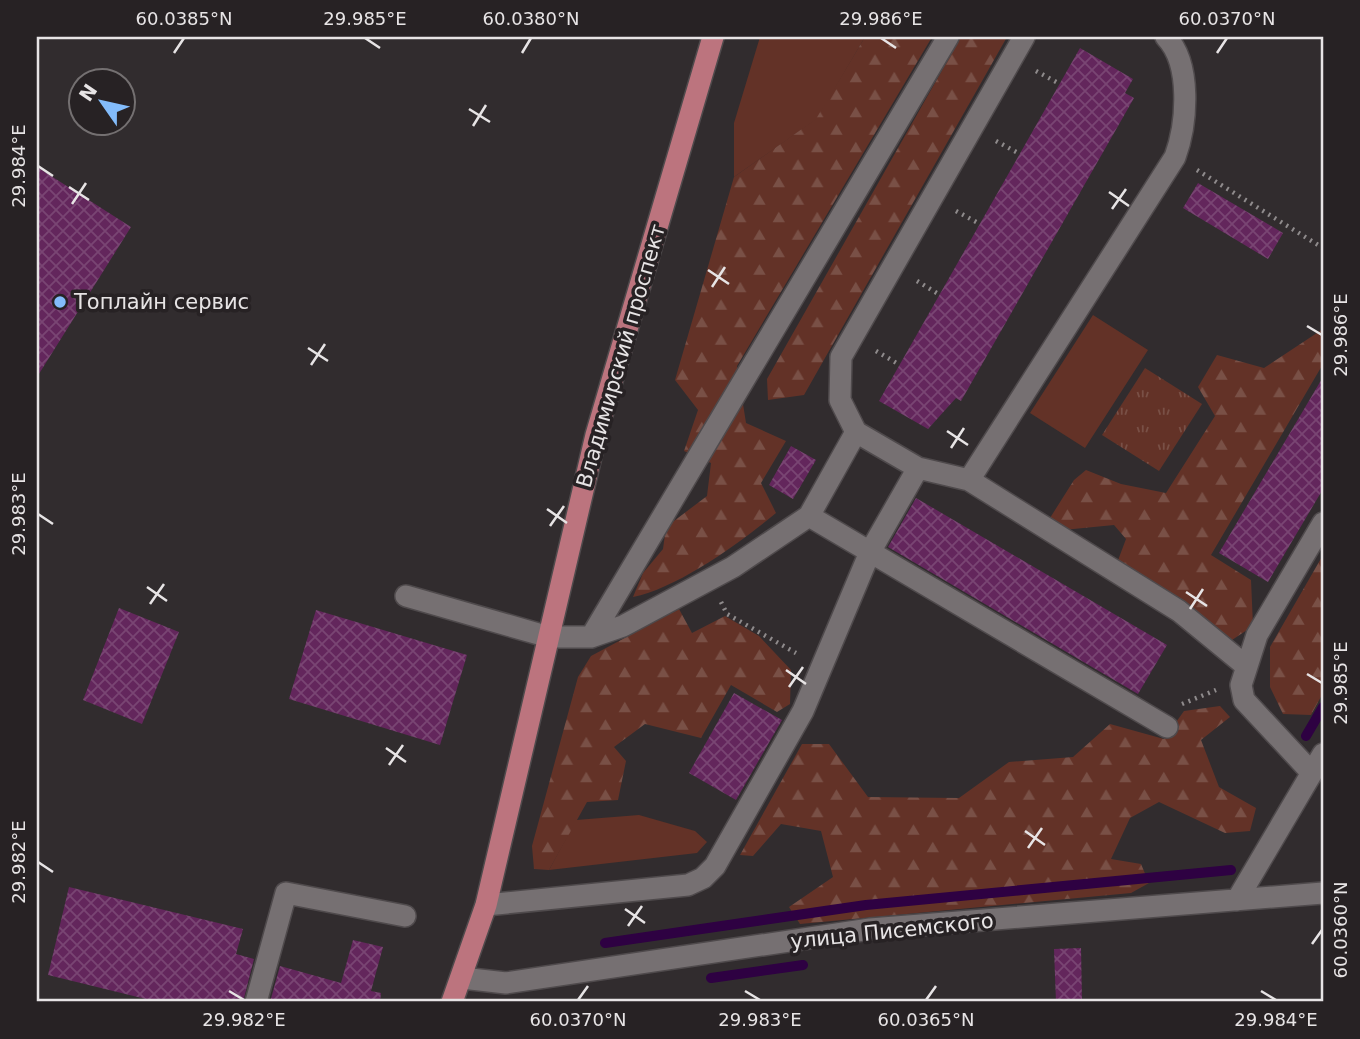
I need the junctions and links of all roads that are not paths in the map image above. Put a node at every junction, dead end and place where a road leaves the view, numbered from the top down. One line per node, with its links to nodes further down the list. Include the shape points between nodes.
1 (713, 37): 12 (main road, Владимирский проспект, via 596,435)
2 (948, 37): 13 (street)
3 (1024, 37): 5 (street, via 841,358 840,400)
4 (1166, 37): 7 (street, via 1175,46 1183,75 1183,134 1175,157)
5 (856, 432): 6 (street); 8 (street)
6 (918, 468): 7 (street); 10 (street)
7 (969, 480): 14 (street, via 1180,611)
8 (809, 516): 10 (street); 13 (street, via 709,580 623,626)
9 (1323, 523): 14 (street, via 1257,635)
10 (870, 552): 15 (street); 20 (street, via 803,711 715,866 703,878 688,885)
11 (405, 596): 12 (street)
12 (549, 636): 13 (street); 20 (main road, Владимирский проспект)
13 (591, 637)
14 (1243, 675): 17 (street, via 1244,700)
15 (1159, 722)
16 (1323, 754): 17 (street)
17 (1312, 774): 19 (street)
18 (1323, 893): 19 (street, улица Писемского)
19 (1237, 900): 22 (street, улица Писемского, via 870,929 506,983)
20 (486, 905): 22 (main road, Владимирский проспект)
21 (405, 916): 23 (street, via 286,893)
22 (462, 978): 24 (main road, Владимирский проспект)
23 (256, 1002)
24 (452, 1002)

